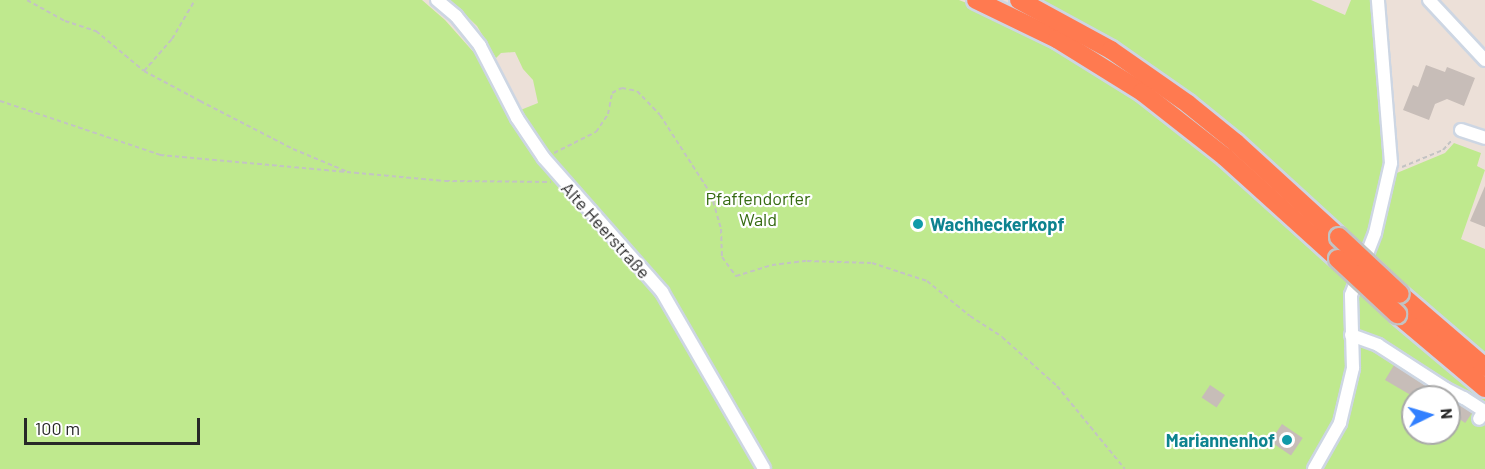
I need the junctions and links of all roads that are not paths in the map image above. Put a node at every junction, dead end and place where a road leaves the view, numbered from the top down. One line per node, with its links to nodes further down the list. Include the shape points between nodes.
1 (437, 0): 15 (street, Alte Heerstraße, via 480,46 517,118 543,158 662,292)
2 (976, 0): 12 (highway, bridge, via 1057,39 1142,92 1225,157 1397,314)
3 (1019, 0): 10 (highway, bridge, via 1111,50 1236,143)
4 (1378, 0): 9 (street, via 1390,172 1375,233 1351,295)
5 (1429, 0): 6 (street)
6 (1485, 60)
7 (1461, 130): 8 (street)
8 (1485, 138)
9 (1351, 335): 11 (street, via 1378,345); 16 (street, via 1353,368 1340,423)
10 (1485, 367)
11 (1440, 385)
12 (1485, 388)
13 (1461, 398): 14 (street, via 1484,411)
14 (1479, 419)
15 (764, 469)
16 (1314, 469)

